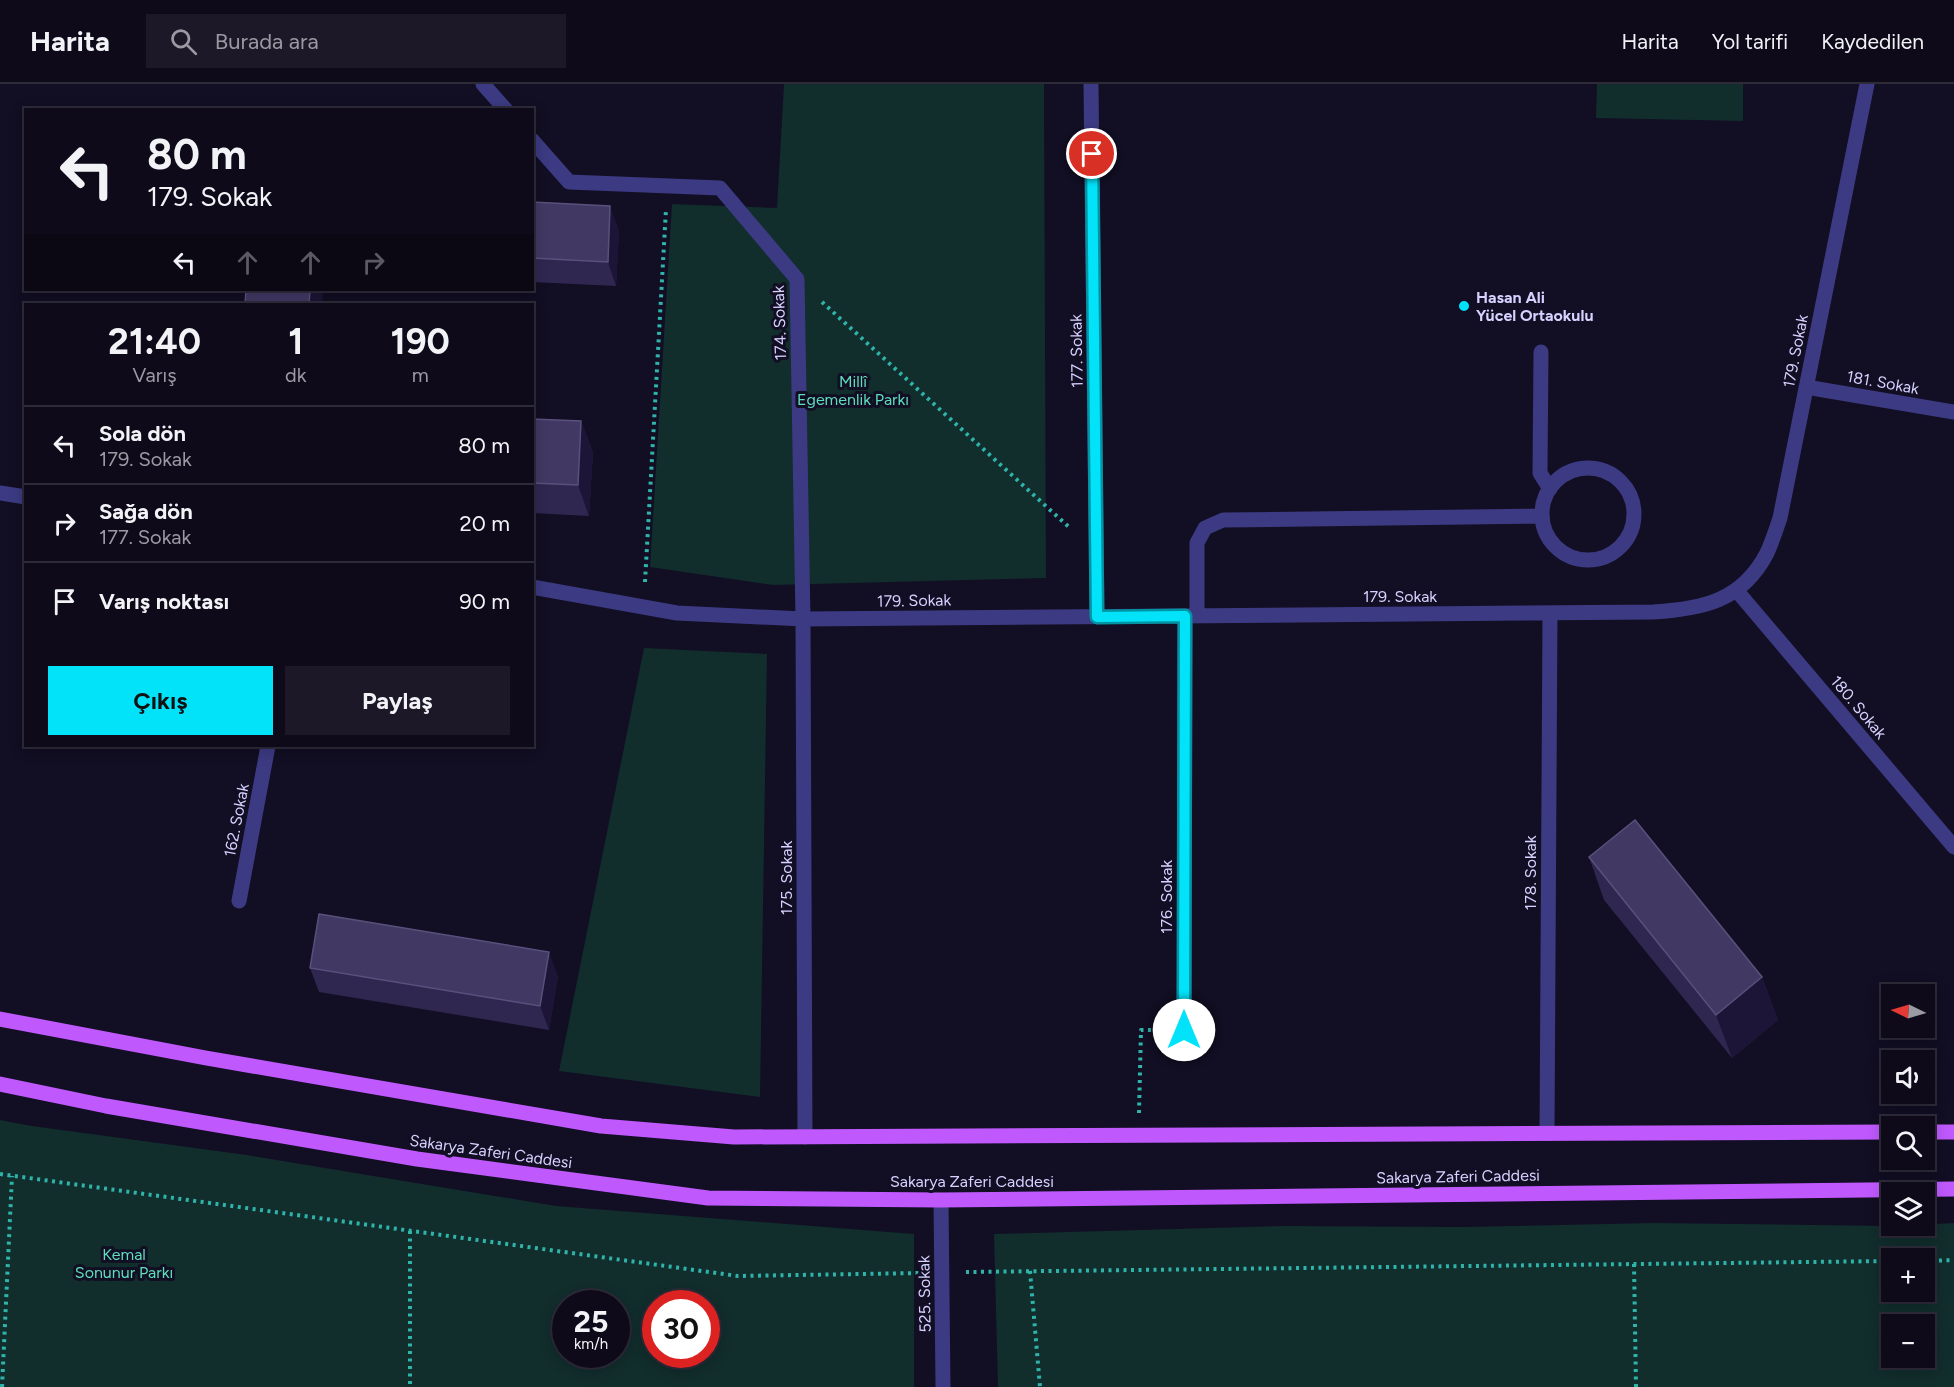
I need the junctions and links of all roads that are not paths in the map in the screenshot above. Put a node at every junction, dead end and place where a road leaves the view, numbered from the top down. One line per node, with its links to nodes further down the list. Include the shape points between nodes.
1 (483, 84): 4 (street)
2 (1091, 84): 17 (street, 177. Sokak)
3 (1867, 84): 7 (street, 179. Sokak)
4 (504, 108)
5 (534, 142): 18 (street, 174. Sokak, via 569,182 720,188 797,279)
6 (1541, 352): 9 (street, via 1540,472)
7 (1806, 387): 8 (street, 181. Sokak); 14 (street, 179. Sokak, via 1780,518 1767,553)
8 (1954, 412)
9 (1550, 489): 12 (street); 12 (street, via 1560,478 1586,468 1614,476 1632,500 1632,530 1613,554 1601,559 1573,558 1552,542)
10 (0, 493): 11 (street)
11 (24, 497)
12 (1542, 516): 16 (street, 176. Sokak, via 1222,520 1205,528 1197,543)
13 (534, 587): 18 (street, 179. Sokak, via 677,613)
14 (1737, 591): 15 (street, 179. Sokak, via 1699,607 1675,611); 20 (street, 180. Sokak)
15 (1550, 613): 16 (street, 179. Sokak); 28 (street, 178. Sokak)
16 (1191, 616): 17 (street, 179. Sokak); 23 (street, 176. Sokak)
17 (1097, 617): 18 (street, 179. Sokak)
18 (803, 619): 29 (street, 175. Sokak)
19 (268, 747): 21 (street, 162. Sokak)
20 (1954, 847)
21 (239, 901)
22 (0, 1018): 29 (main road, via 601,1126 734,1137)
23 (1184, 1030)
24 (0, 1084): 31 (main road, Sakarya Zaferi Caddesi, via 417,1159 708,1198)
25 (1881, 1132): 28 (main road)
26 (1935, 1132): 27 (main road)
27 (1954, 1132)
28 (1547, 1133): 29 (main road)
29 (805, 1137)
30 (1954, 1189): 31 (main road, Sakarya Zaferi Caddesi)
31 (941, 1200): 32 (street, 525. Sokak)
32 (943, 1387)

